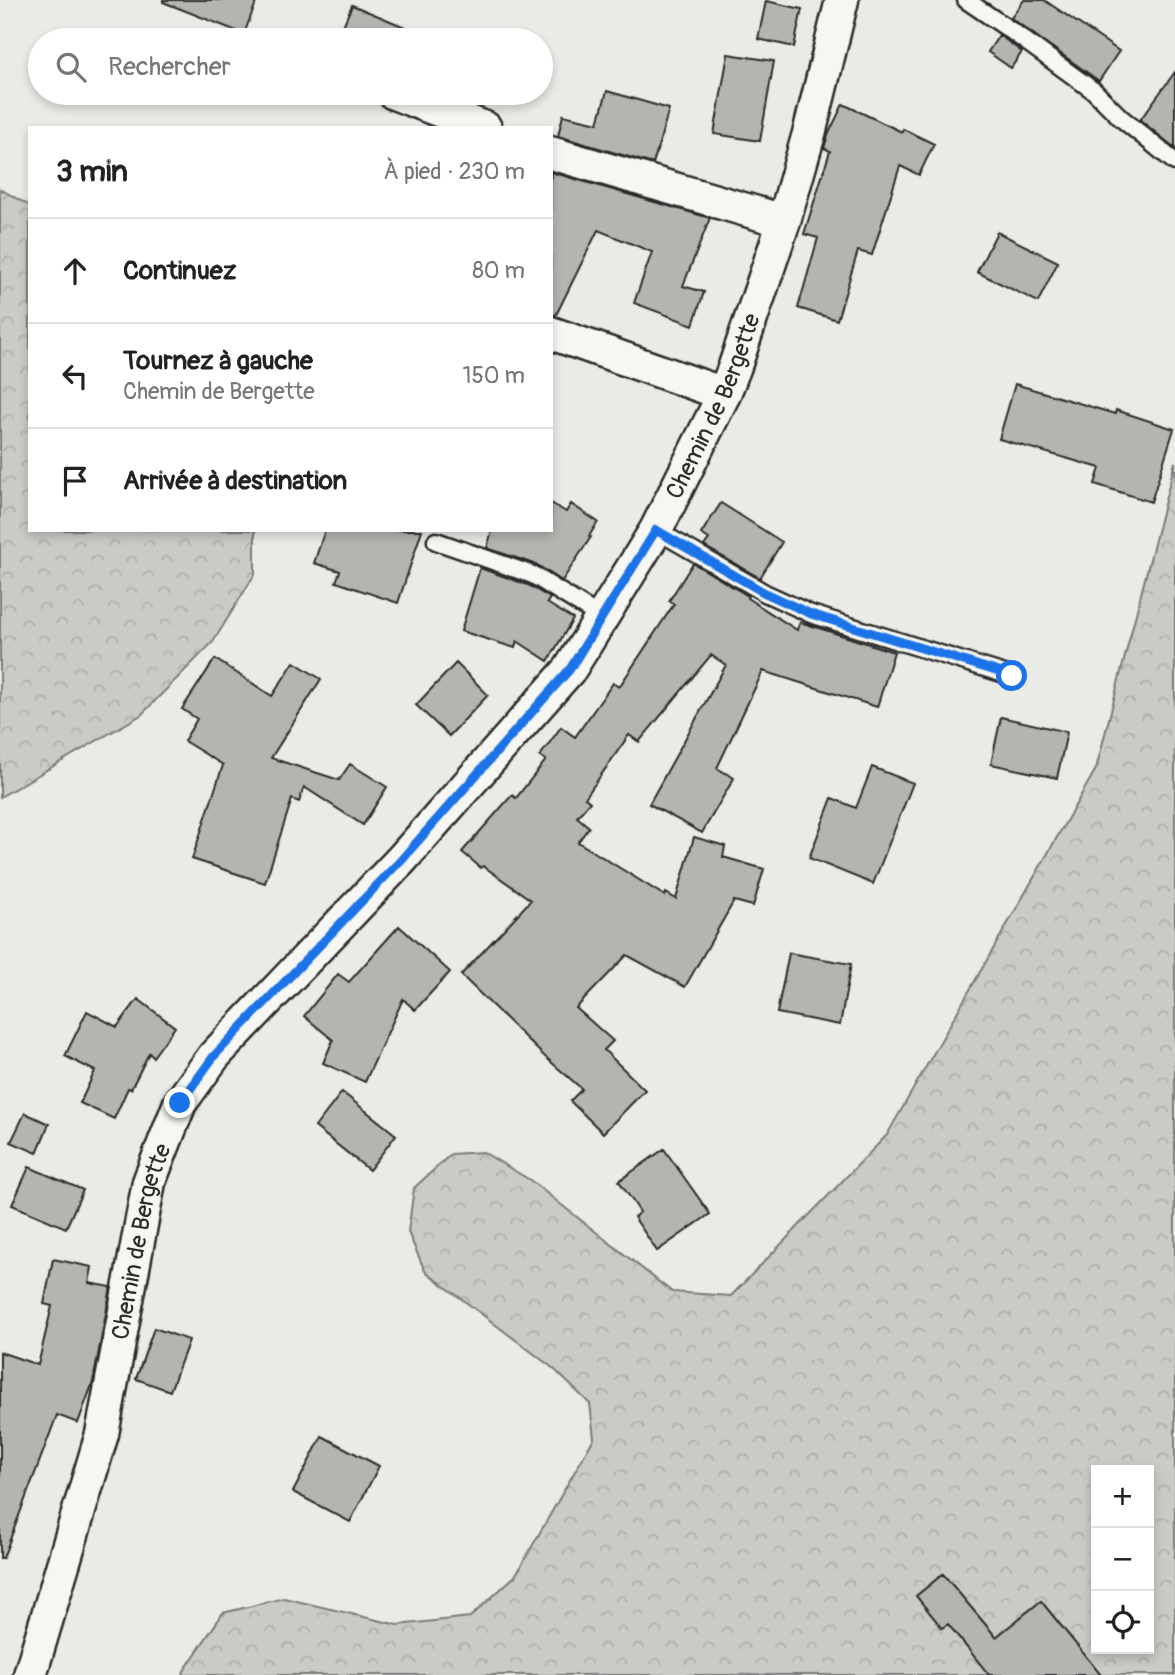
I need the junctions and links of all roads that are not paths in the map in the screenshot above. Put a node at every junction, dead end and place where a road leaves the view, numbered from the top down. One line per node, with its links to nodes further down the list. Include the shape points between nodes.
1 (842, 0): 7 (street, Chemin de Bergette)
2 (966, 0): 6 (lane, via 1094,90)
3 (425, 105): 4 (street)
4 (480, 126)
5 (553, 154): 7 (street)
6 (1175, 162)
7 (784, 221): 9 (street, Chemin de Bergette)
8 (553, 334): 9 (street)
9 (724, 394): 10 (street, Chemin de Bergette)
10 (656, 530): 12 (street, Chemin de Bergette); 13 (lane, via 811,614)
11 (436, 541): 12 (lane, via 533,575)
12 (602, 618): 14 (street, Chemin de Bergette, via 570,669 402,859 214,1056 180,1103 149,1182 102,1434)
13 (1012, 676)
14 (30, 1675)

